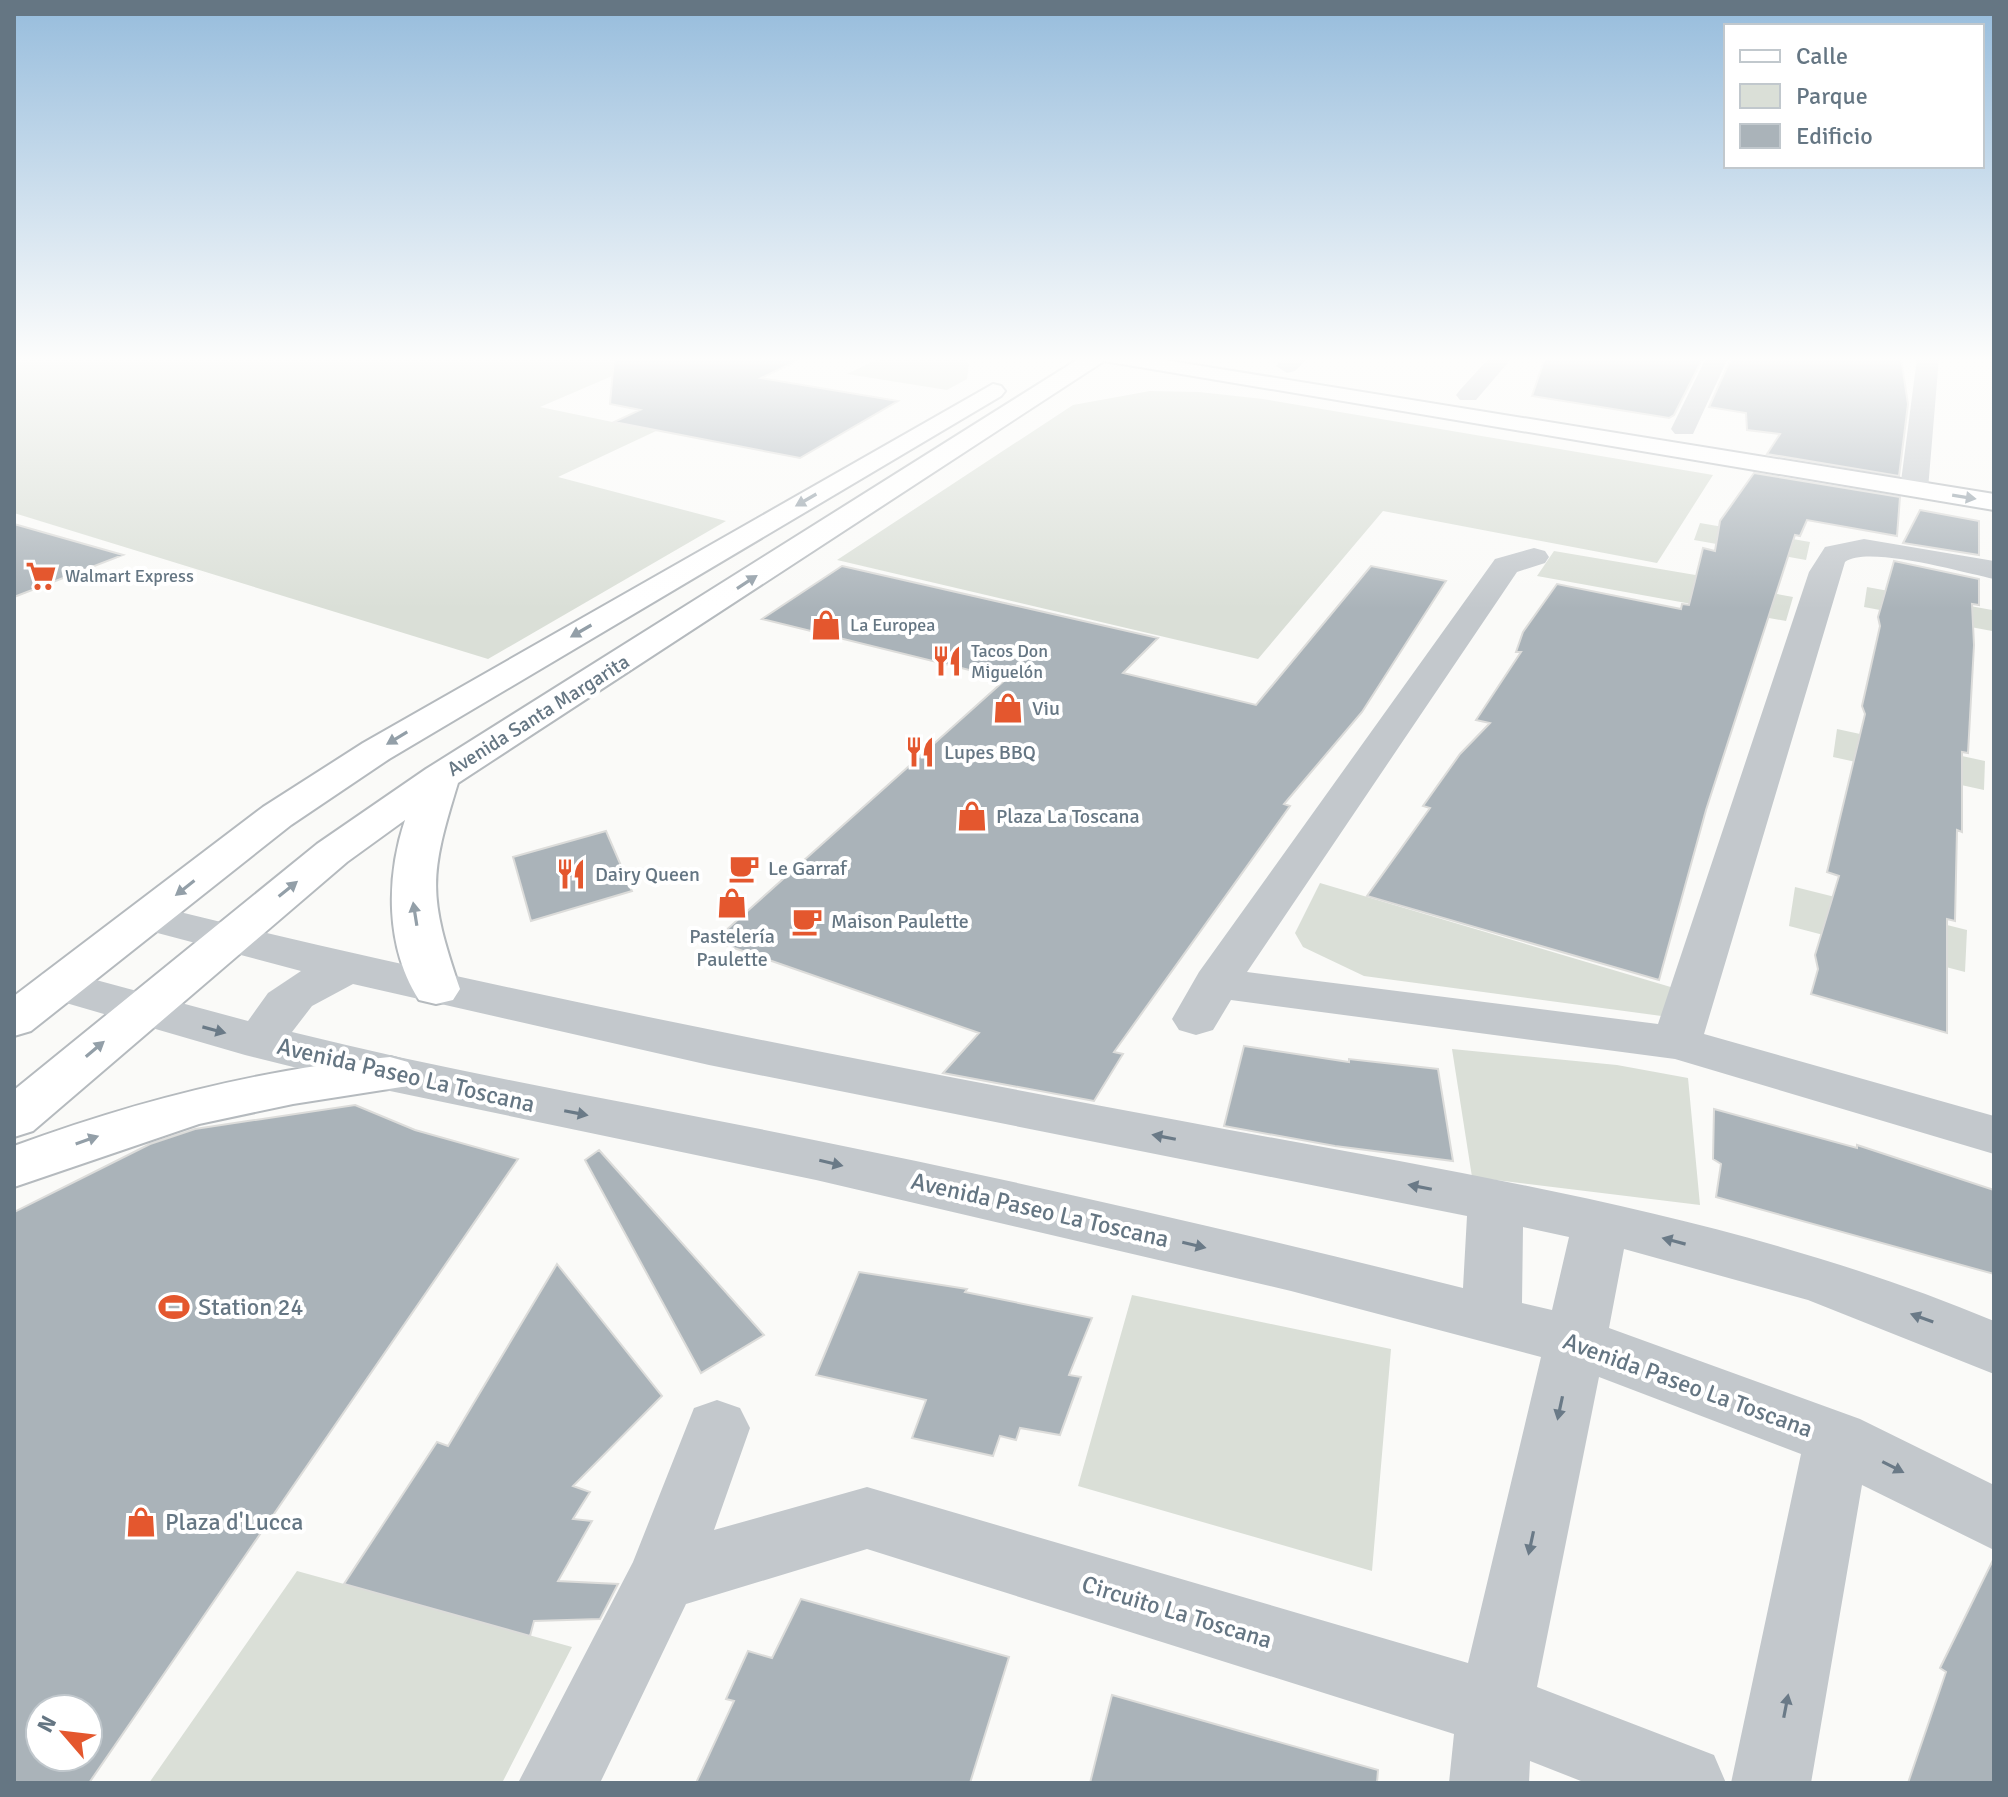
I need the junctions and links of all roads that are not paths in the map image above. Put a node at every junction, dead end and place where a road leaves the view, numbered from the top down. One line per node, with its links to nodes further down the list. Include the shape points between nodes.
1 (909, 442): 12 (main road, Avenida Santa Margarita, one-way to 12, via 376,751 277,816)
2 (924, 442): 11 (main road, Avenida Santa Margarita, one-way to 2)
3 (1706, 442): 6 (main road)
4 (1746, 442): 6 (main road)
5 (1919, 442): 6 (street)
6 (1915, 477): 7 (main road); 8 (main road, one-way to 8)
7 (1994, 478)
8 (1994, 502)
9 (1534, 557): 20 (street, via 1506,566 1206,1001)
10 (1994, 570): 20 (street, via 1870,548 1843,548 1833,556)
11 (440, 777): 13 (main road, Avenida Santa Margarita, one-way to 11, via 332,853); 16 (main road, one-way to 11, via 411,889)
12 (147, 917): 13 (street); 15 (main road, Avenida Santa Margarita)
13 (227, 937): 14 (street); 17 (main road, Avenida Santa Margarita)
14 (348, 969): 16 (street); 19 (street, via 317,980 289,999 271,1019)
15 (59, 985): 17 (street, Avenida Paseo La Toscana); 18 (main road, Avenida Santa Margarita)
16 (436, 989): 25 (street, one-way to 16, via 584,1023)
17 (141, 1010): 19 (street, Avenida Paseo La Toscana, one-way to 19); 22 (main road, Avenida Santa Margarita, one-way to 17)
18 (14, 1020)
19 (263, 1043): 21 (street, Avenida Paseo La Toscana)
20 (1677, 1043): 23 (street)
21 (390, 1074): 24 (main road, one-way to 21, via 198,1104 264,1089); 27 (street, Avenida Paseo La Toscana, one-way to 27, via 816,1160 1291,1268)
22 (14, 1118)
23 (1994, 1135)
24 (14, 1167)
25 (1496, 1202): 26 (street); 27 (street)
26 (1601, 1223): 28 (street); 29 (street, one-way to 26, via 1816,1280)
27 (1491, 1320): 28 (street, Avenida Paseo La Toscana)
28 (1574, 1341): 31 (street, Avenida Paseo La Toscana); 34 (street, one-way to 34)
29 (1994, 1348)
30 (717, 1428): 33 (street)
31 (1837, 1439): 32 (street, Avenida Paseo La Toscana, one-way to 32); 38 (street, one-way to 31)
32 (1994, 1519)
33 (662, 1578): 34 (street, Circuito La Toscana, via 867,1518); 35 (street)
34 (1495, 1709): 36 (street); 37 (street, Circuito La Toscana)
35 (558, 1783)
36 (1489, 1783)
37 (1686, 1783)
38 (1771, 1783)

